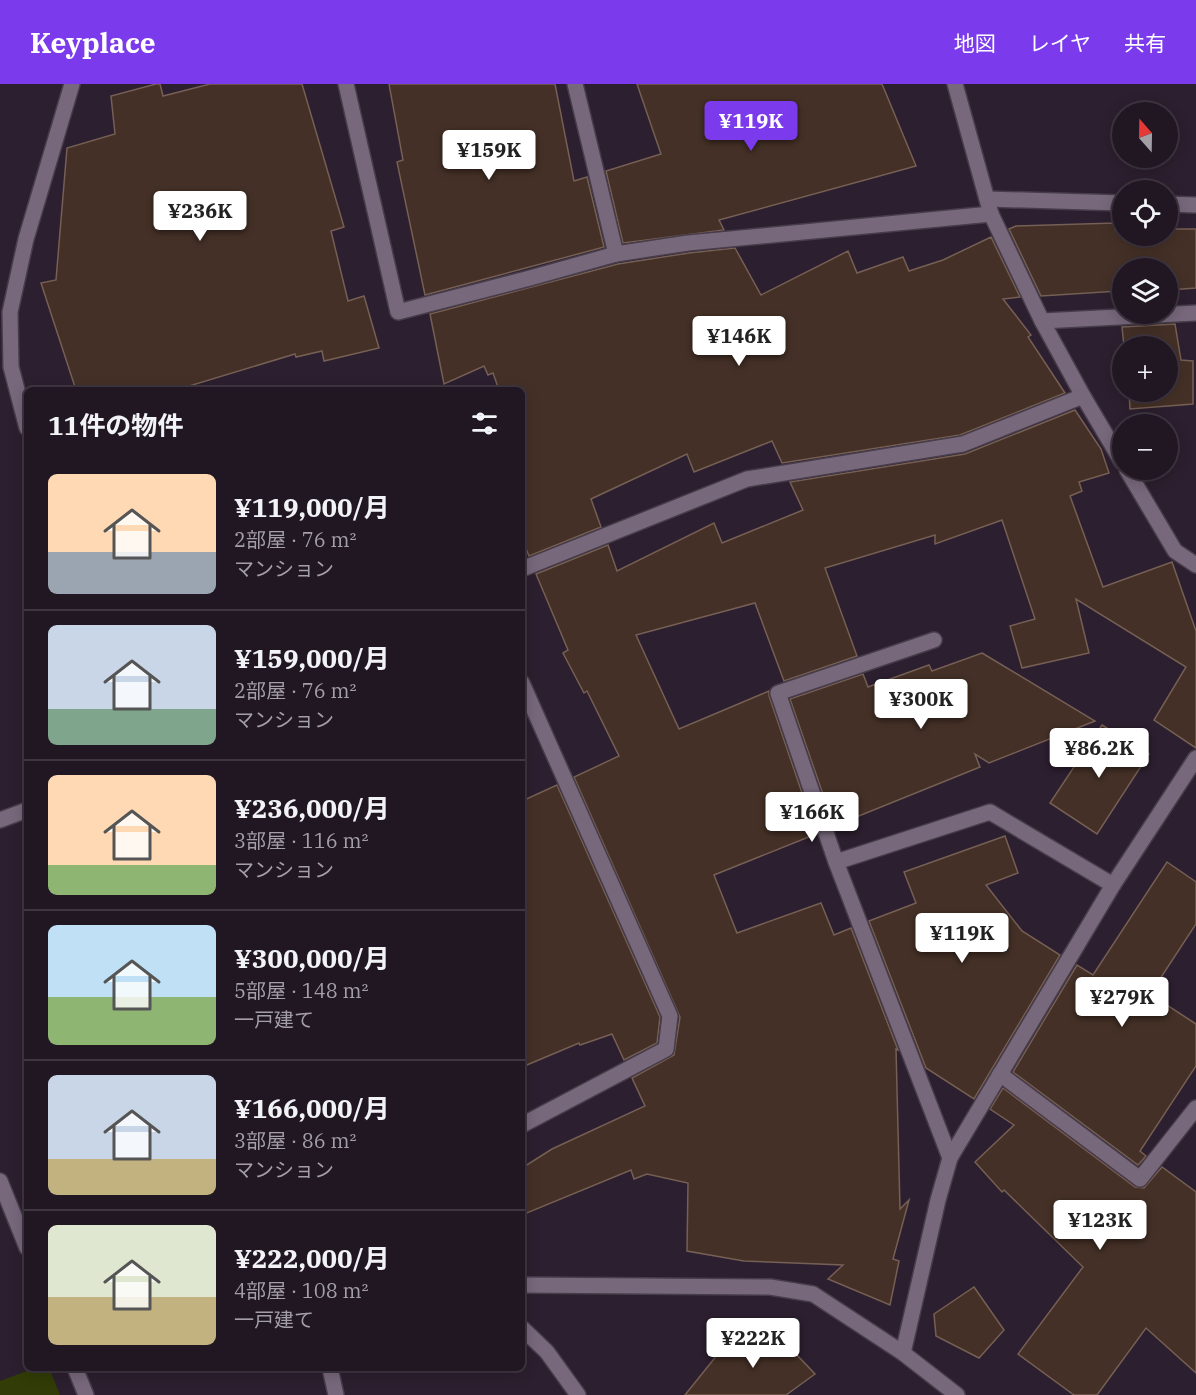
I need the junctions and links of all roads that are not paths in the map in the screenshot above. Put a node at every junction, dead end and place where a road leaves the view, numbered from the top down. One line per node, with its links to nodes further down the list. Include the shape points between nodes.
1 (346, 84): 9 (street, via 398,312)
2 (575, 84): 9 (street)
3 (955, 84): 8 (street)
4 (76, 85): 13 (street, via 26,239 10,312 11,366)
5 (1112, 203): 8 (street)
6 (1178, 204): 7 (street)
7 (1196, 205)
8 (989, 206): 9 (street); 11 (street)
9 (616, 254)
10 (1196, 313): 11 (street)
11 (1042, 321): 12 (street)
12 (1083, 396): 14 (street); 17 (street, via 963,444 747,479)
13 (24, 416)
14 (1112, 445)
15 (1132, 480): 16 (street, via 1175,551)
16 (1196, 565)
17 (525, 568)
18 (934, 640): 23 (street, via 778,693)
19 (525, 690): 27 (street, via 670,1016 666,1049)
20 (1196, 758): 24 (street)
21 (24, 811): 22 (street)
22 (0, 820)
23 (836, 862): 24 (street, via 990,812); 28 (street)
24 (1113, 885): 25 (street)
25 (1000, 1074): 26 (street, via 1140,1179); 28 (street)
26 (1196, 1108)
27 (525, 1123)
28 (950, 1158): 33 (street)
29 (0, 1181): 30 (street)
30 (24, 1241)
31 (525, 1286): 33 (street, via 770,1287 813,1294)
32 (525, 1331): 38 (street, via 548,1352)
33 (903, 1353): 39 (street)
34 (76, 1371): 36 (street)
35 (331, 1371): 37 (street)
36 (86, 1395)
37 (336, 1395)
38 (578, 1395)
39 (957, 1395)

